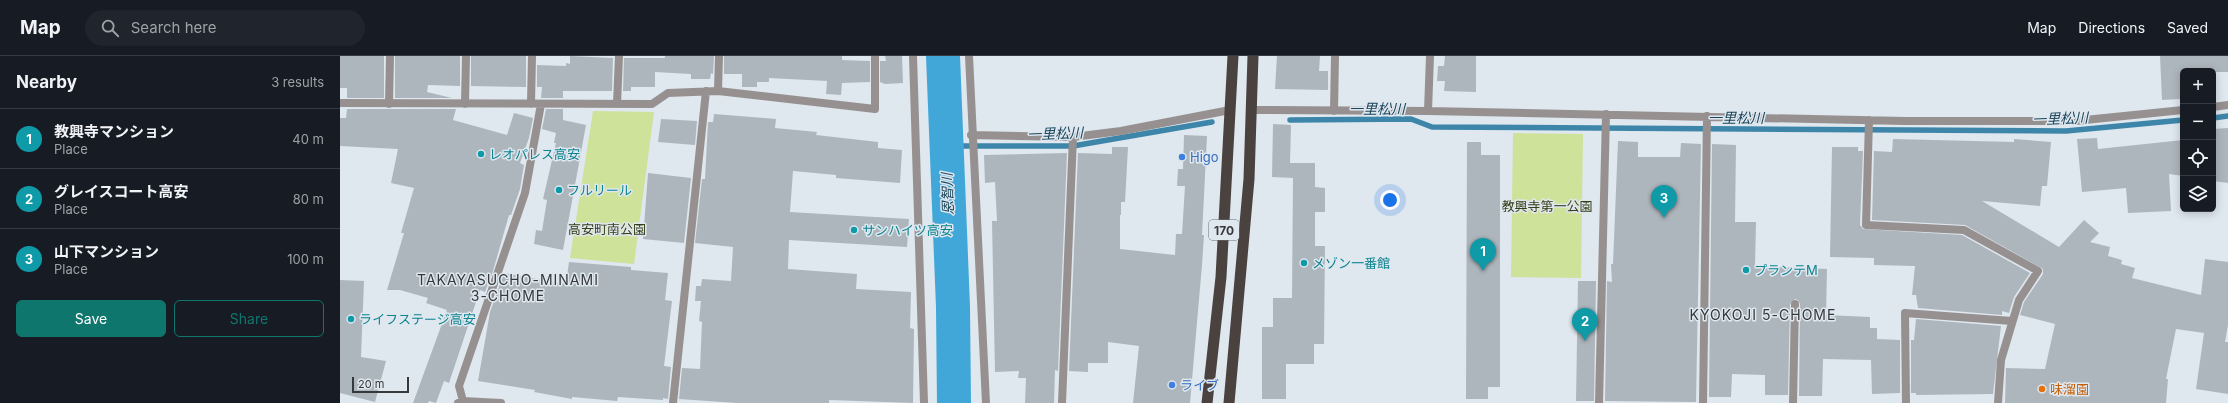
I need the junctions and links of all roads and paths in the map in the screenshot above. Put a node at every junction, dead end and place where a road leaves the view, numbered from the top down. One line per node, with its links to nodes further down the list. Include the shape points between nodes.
1 (390, 56): 16 (street)
2 (466, 56): 17 (street)
3 (532, 56): 18 (street)
4 (618, 56): 20 (street)
5 (719, 56): 14 (street)
6 (875, 56): 14 (street, via 876,109)
7 (913, 56): 38 (street)
8 (969, 56): 31 (street)
9 (1233, 56): 23 (highway, 170)
10 (1254, 56): 24 (highway, 170)
11 (1335, 56): 25 (street)
12 (1430, 56): 27 (street)
13 (706, 91): 14 (street); 20 (street, via 668,93 652,104); 37 (street)
14 (718, 91)
15 (340, 103): 16 (street)
16 (389, 104): 17 (street)
17 (466, 104): 18 (street)
18 (531, 104): 19 (street)
19 (541, 104): 20 (street); 35 (street, via 525,193 459,386)
20 (617, 104)
21 (2228, 105): 22 (street)
22 (2216, 106)
23 (1230, 110): 32 (street); 41 (highway, 170, via 1221,269)
24 (1251, 110): 25 (street); 42 (highway, 170, via 1249,179)
25 (1334, 110): 27 (street)
26 (2180, 110): 30 (street, via 2075,121)
27 (1428, 111): 28 (street)
28 (1606, 117): 29 (street); 43 (street)
29 (1707, 120): 30 (street); 44 (street)
30 (1869, 123): 34 (street, via 1866,225 1964,230 2038,271 2019,300)
31 (972, 137): 32 (street); 39 (street)
32 (1073, 139): 40 (street)
33 (1795, 304): 45 (street)
34 (2012, 321): 46 (street, via 1905,313); 47 (street, via 2000,360)
35 (461, 402): 36 (street)
36 (501, 403)
37 (673, 403)
38 (924, 403)
39 (986, 403)
40 (1062, 403)
41 (1207, 403)
42 (1229, 403)
43 (1599, 403)
44 (1703, 403)
45 (1793, 403)
46 (1906, 403)
47 (1998, 403)

